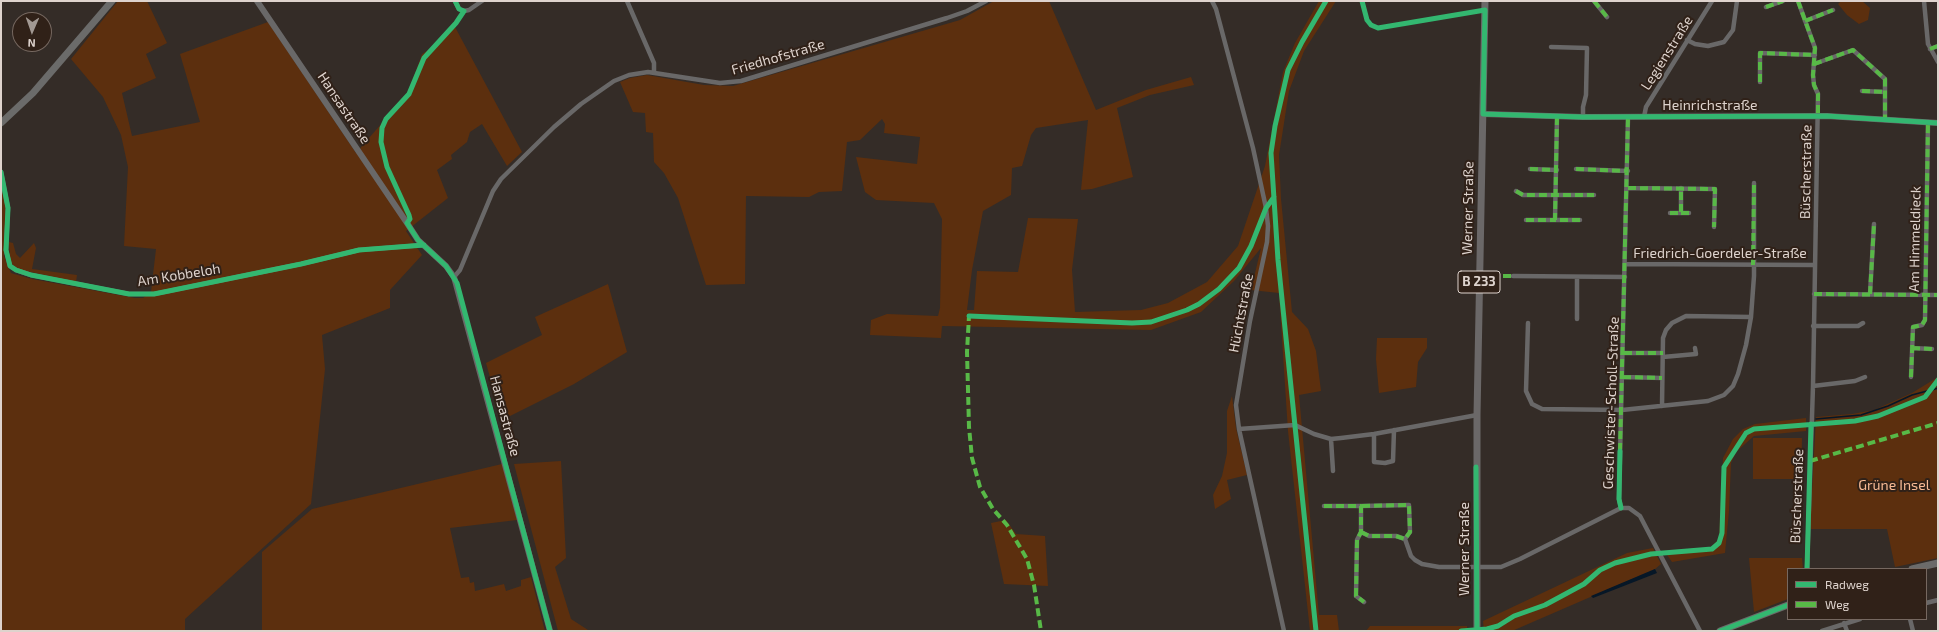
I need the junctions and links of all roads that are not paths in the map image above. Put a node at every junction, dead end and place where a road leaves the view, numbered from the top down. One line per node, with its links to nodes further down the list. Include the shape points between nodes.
1 (112, 1): 38 (main road, via 33,93)
2 (257, 1): 59 (street, Hansastraße, via 398,211)
3 (455, 1): 4 (street, via 459,9 464,11)
4 (482, 1)
5 (627, 1): 26 (street, via 654,63)
6 (986, 1): 26 (street, Friedhofstraße, via 947,18 741,81 720,82)
7 (1212, 1): 89 (street, Hüchtstraße, via 1253,148 1268,226 1237,392)
8 (1486, 1): 30 (main road, Werner Straße / B 233)
9 (1594, 1): 17 (street)
10 (1712, 1): 19 (street, Legienstraße)
11 (1737, 1): 19 (street, via 1733,30 1724,42 1708,46)
12 (1783, 1): 15 (street)
13 (1798, 1): 18 (street, Büscherstraße)
14 (1924, 1): 22 (street)
15 (1766, 7)
16 (1833, 10): 18 (street)
17 (1607, 17)
18 (1805, 21): 23 (street, Büscherstraße)
19 (1687, 40): 35 (street, Legienstraße, via 1645,110)
20 (1938, 46): 22 (street)
21 (1551, 47): 33 (street, via 1587,48)
22 (1930, 49): 24 (street)
23 (1815, 54): 25 (street, Büscherstraße); 27 (street, via 1760,53)
24 (1938, 62)
25 (1814, 64): 29 (street, via 1853,50 1885,80); 31 (street, Büscherstraße)
26 (654, 72): 64 (street, Friedhofstraße, via 629,75 606,86 554,127 506,173 493,191 460,270)
27 (1760, 82)
28 (1862, 91): 29 (street)
29 (1885, 92): 36 (street)
30 (1483, 114): 32 (street, Heinrichstraße); 88 (main road, Werner Straße / B 233)
31 (1818, 115): 35 (street, Heinrichstraße); 36 (street, Heinrichstraße); 62 (street, Büscherstraße)
32 (1557, 116): 33 (street, Heinrichstraße); 42 (street)
33 (1583, 117): 34 (street, Heinrichstraße)
34 (1628, 117): 35 (street, Heinrichstraße); 43 (street, Geschwister-Scholl-Straße)
35 (1644, 117)
36 (1885, 120): 37 (street, Heinrichstraße)
37 (1928, 122): 39 (street, Heinrichstraße); 69 (street, Am Himmeldieck)
38 (1, 123)
39 (1938, 123)
40 (1576, 169): 43 (street)
41 (1530, 170): 42 (street)
42 (1557, 170): 49 (street)
43 (1628, 170): 46 (street, Geschwister-Scholl-Straße)
44 (1, 172): 59 (street, Am Kobbeloh, via 8,208 6,250 10,266 31,275 129,294 143,295 167,291 359,250)
45 (1754, 183): 61 (street)
46 (1628, 188): 47 (street); 60 (street, Geschwister-Scholl-Straße)
47 (1682, 188): 52 (street); 58 (street, via 1715,188)
48 (1516, 191): 49 (street, via 1522,195)
49 (1556, 195): 50 (street); 55 (street)
50 (1594, 196)
51 (1670, 213): 52 (street)
52 (1681, 213): 53 (street)
53 (1689, 213)
54 (1526, 220): 55 (street)
55 (1555, 220): 56 (street)
56 (1580, 220)
57 (1874, 224): 68 (street)
58 (1714, 227)
59 (424, 245): 64 (street, Hansastraße)
60 (1626, 264): 61 (street, Friedrich-Goerdeler-Straße); 66 (street, Geschwister-Scholl-Straße)
61 (1754, 265): 62 (street, Friedrich-Goerdeler-Straße); 71 (street)
62 (1814, 265): 67 (street, Büscherstraße)
63 (1513, 276): 65 (street)
64 (454, 277): 110 (street, Hansastraße)
65 (1577, 277): 66 (street); 72 (street)
66 (1625, 277): 79 (street, Geschwister-Scholl-Straße)
67 (1814, 294): 68 (street); 75 (street, Büscherstraße)
68 (1870, 294): 69 (street)
69 (1925, 295): 70 (street); 77 (street, Am Himmeldieck, via 1925,322 1912,327)
70 (1938, 295)
71 (1751, 317): 80 (street, via 1678,318 1668,326 1664,334); 86 (street, via 1741,366 1728,392 1715,399)
72 (1577, 319)
73 (1863, 322): 75 (street, via 1858,326)
74 (1528, 323): 87 (street, via 1526,391 1532,404 1548,410)
75 (1814, 326): 85 (street, Büscherstraße)
76 (1695, 348): 80 (street, via 1696,354)
77 (1912, 348): 78 (street); 83 (street, Am Himmeldieck)
78 (1932, 349)
79 (1624, 353): 80 (street); 81 (street, Geschwister-Scholl-Straße)
80 (1663, 355): 84 (street)
81 (1623, 377): 84 (street); 87 (street, Geschwister-Scholl-Straße)
82 (1865, 377): 85 (street, via 1855,381)
83 (1911, 377)
84 (1662, 378): 86 (street)
85 (1813, 386): 101 (street, Büscherstraße)
86 (1662, 406): 87 (street)
87 (1622, 410): 96 (street, Geschwister-Scholl-Straße, via 1619,499)
88 (1476, 415): 90 (street); 100 (main road, Werner Straße / B 233)
89 (1239, 429): 92 (street, via 1295,425); 111 (street, Hüchtstraße)
90 (1394, 430): 91 (street); 91 (street, via 1393,461 1385,463 1374,462)
91 (1374, 434): 92 (street)
92 (1331, 439): 93 (street)
93 (1333, 471)
94 (1324, 506): 95 (street)
95 (1361, 506): 97 (street); 98 (street, via 1409,505 1410,532)
96 (1621, 508): 100 (street, via 1510,564 1501,567); 113 (street, Geschwister-Scholl-Straße, via 1632,508 1640,516)
97 (1361, 532): 98 (street, via 1368,536 1396,536); 104 (street, via 1357,540 1356,596)
98 (1405, 539): 100 (street, via 1411,556 1422,564 1439,567)
99 (1938, 563): 102 (main road)
100 (1476, 567): 112 (main road, Werner Straße / B 233)
101 (1807, 568)
102 (1916, 568)
103 (1938, 600): 105 (street)
104 (1364, 602)
105 (1927, 602)
106 (1787, 605): 114 (main road)
107 (1856, 620): 109 (street)
108 (1910, 620): 117 (street)
109 (1844, 623): 115 (street); 116 (street)
110 (550, 631)
111 (1284, 631)
112 (1477, 631)
113 (1700, 631)
114 (1720, 631)
115 (1822, 631)
116 (1846, 631)
117 (1913, 631)

